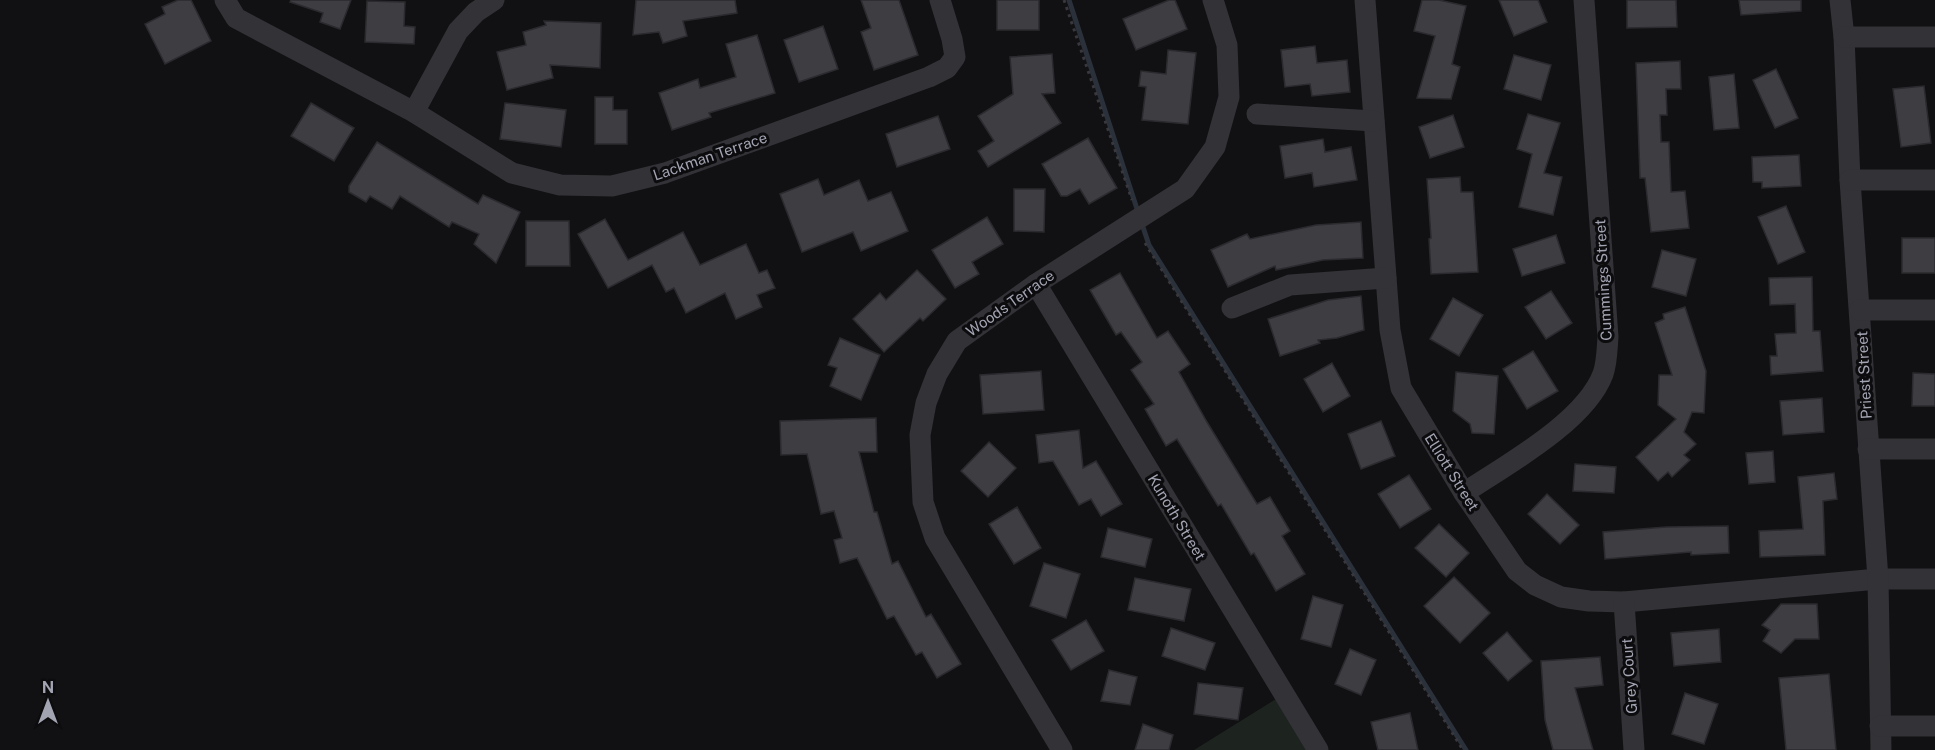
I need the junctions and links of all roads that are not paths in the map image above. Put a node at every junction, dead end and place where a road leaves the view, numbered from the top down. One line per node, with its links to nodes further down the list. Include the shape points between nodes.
1 (225, 0): 10 (street, Lackman Terrace, via 236,18)
2 (494, 0): 10 (street, via 458,31)
3 (940, 0): 10 (street, Lackman Terrace, via 955,57 946,68 665,173 612,186 560,185 512,173)
4 (1213, 0): 16 (street, Woods Terrace, via 1227,45 1228,87 1215,147 1185,189)
5 (1365, 0): 12 (street, Elliott Street)
6 (1584, 0): 22 (street, Cummings Street, via 1608,337 1603,373 1589,399 1561,428)
7 (1840, 0): 8 (street, Priest Street)
8 (1844, 37): 9 (street); 13 (street, Priest Street)
9 (1935, 37)
10 (414, 112)
11 (1257, 114): 12 (street)
12 (1374, 121): 15 (street, Elliott Street)
13 (1850, 180): 14 (street); 18 (street, Priest Street)
14 (1935, 180)
15 (1386, 278): 17 (street, via 1290,285); 22 (street, Elliott Street, via 1390,330 1401,388)
16 (1036, 284): 28 (street, Woods Terrace, via 957,341 937,374 926,403 920,435 920,468 923,502 935,538); 29 (street, Kunoth Street)
17 (1233, 308)
18 (1860, 310): 19 (street); 20 (street, Priest Street)
19 (1935, 310)
20 (1868, 449): 21 (street); 23 (street, Priest Street)
21 (1935, 449)
22 (1464, 493): 25 (street, Elliott Street, via 1517,571 1535,585 1562,597)
23 (1878, 579): 24 (street, Elliott Street); 25 (street, Elliott Street); 26 (street, Priest Street)
24 (1935, 579)
25 (1624, 602): 30 (street, Grey Court)
26 (1880, 726): 27 (street); 31 (street, Priest Street)
27 (1935, 726)
28 (1062, 750)
29 (1318, 750)
30 (1634, 750)
31 (1881, 750)

